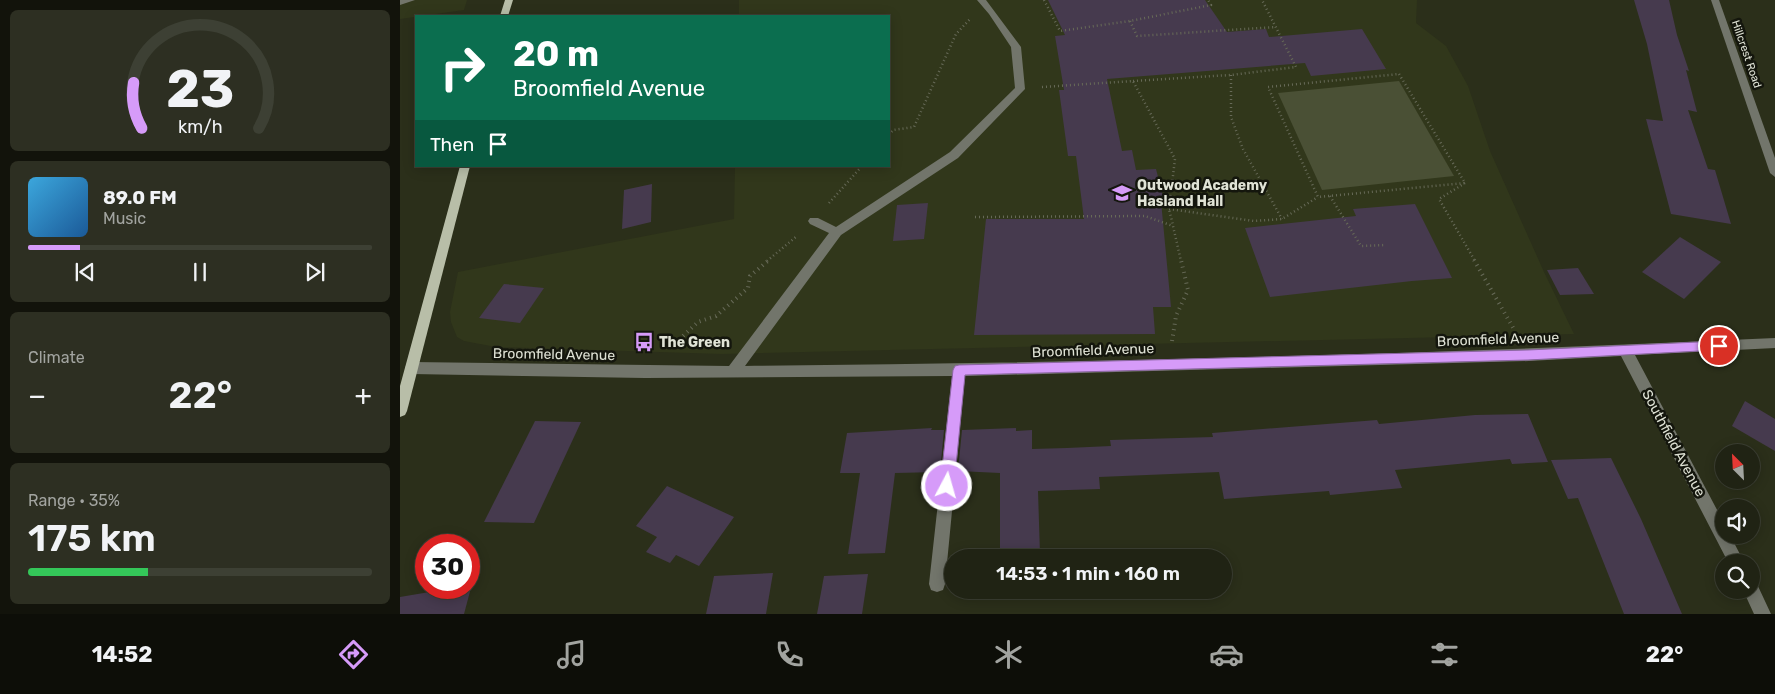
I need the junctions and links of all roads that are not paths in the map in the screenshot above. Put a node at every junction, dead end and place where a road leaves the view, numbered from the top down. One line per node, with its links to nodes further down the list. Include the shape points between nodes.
1 (411, 0): 5 (street)
2 (508, 0): 6 (main road)
3 (981, 0): 10 (street, via 1016,47 1020,89 954,155)
4 (1715, 0): 8 (street, Hillcrest Road)
5 (400, 2)
6 (504, 15)
7 (465, 167): 13 (main road)
8 (1775, 173)
9 (814, 221): 10 (street)
10 (837, 232): 15 (street)
11 (1775, 343): 12 (street, Broomfield Avenue)
12 (1626, 350): 14 (street, Broomfield Avenue); 17 (street, Southfield Avenue)
13 (412, 368): 15 (street, Broomfield Avenue); 16 (main road)
14 (959, 370): 15 (street, Broomfield Avenue); 18 (street)
15 (733, 371)
16 (400, 411)
17 (1732, 554)
18 (936, 584)
19 (1756, 599): 20 (street)
20 (1763, 614)

